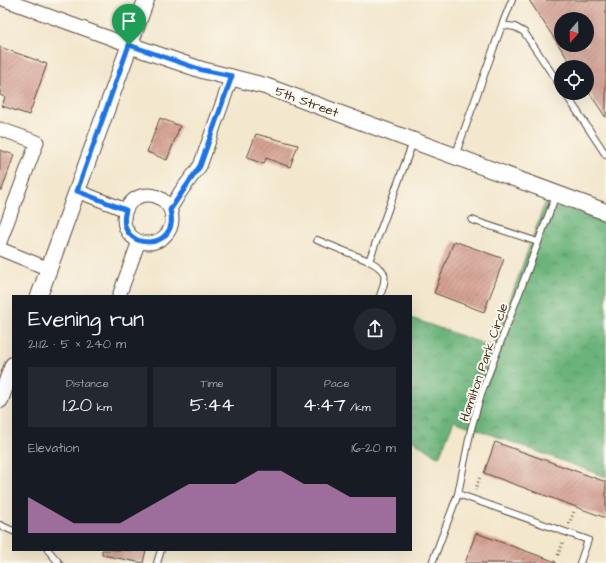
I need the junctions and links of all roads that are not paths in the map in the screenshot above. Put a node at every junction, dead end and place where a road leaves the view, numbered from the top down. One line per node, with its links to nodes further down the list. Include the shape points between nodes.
1 (5, 0): 5 (street, 5th Street)
2 (146, 0): 5 (street)
3 (512, 0): 4 (lane)
4 (502, 25): 7 (lane, via 515,26 524,32); 12 (lane)
5 (129, 45): 6 (street, 5th Street, via 202,70); 13 (street)
6 (232, 76): 10 (street, 5th Street); 16 (street, via 200,166)
7 (554, 77)
8 (570, 100): 11 (lane)
9 (0, 129): 21 (street, via 36,142)
10 (413, 141): 12 (street, 5th Street); 24 (lane)
11 (606, 155)
12 (455, 156): 14 (street, 5th Street)
13 (77, 191): 15 (street); 25 (street)
14 (557, 193): 17 (street, 5th Street); 22 (lane, Hamilton Park Circle)
15 (126, 210): 16 (street, via 134,200 150,195 162,200); 20 (street, via 126,228)
16 (170, 210): 20 (street, via 171,225 163,237 154,242)
17 (606, 212)
18 (472, 220): 22 (lane)
19 (317, 240): 24 (lane)
20 (139, 241): 27 (street)
21 (0, 242)
22 (538, 242): 31 (lane, Hamilton Park Circle, via 481,394)
23 (0, 249): 25 (street)
24 (369, 261): 28 (lane, via 380,267 385,274)
25 (49, 269): 26 (street)
26 (39, 295)
27 (119, 295)
28 (380, 295)
29 (12, 367): 30 (street)
30 (1, 394)
31 (458, 494): 38 (lane, Hamilton Park Circle); 39 (lane, via 588,540)
32 (0, 525): 33 (lane)
33 (12, 531)
34 (49, 551): 36 (lane)
35 (161, 551): 37 (lane)
36 (59, 563)
37 (157, 563)
38 (432, 563)
39 (580, 563)

